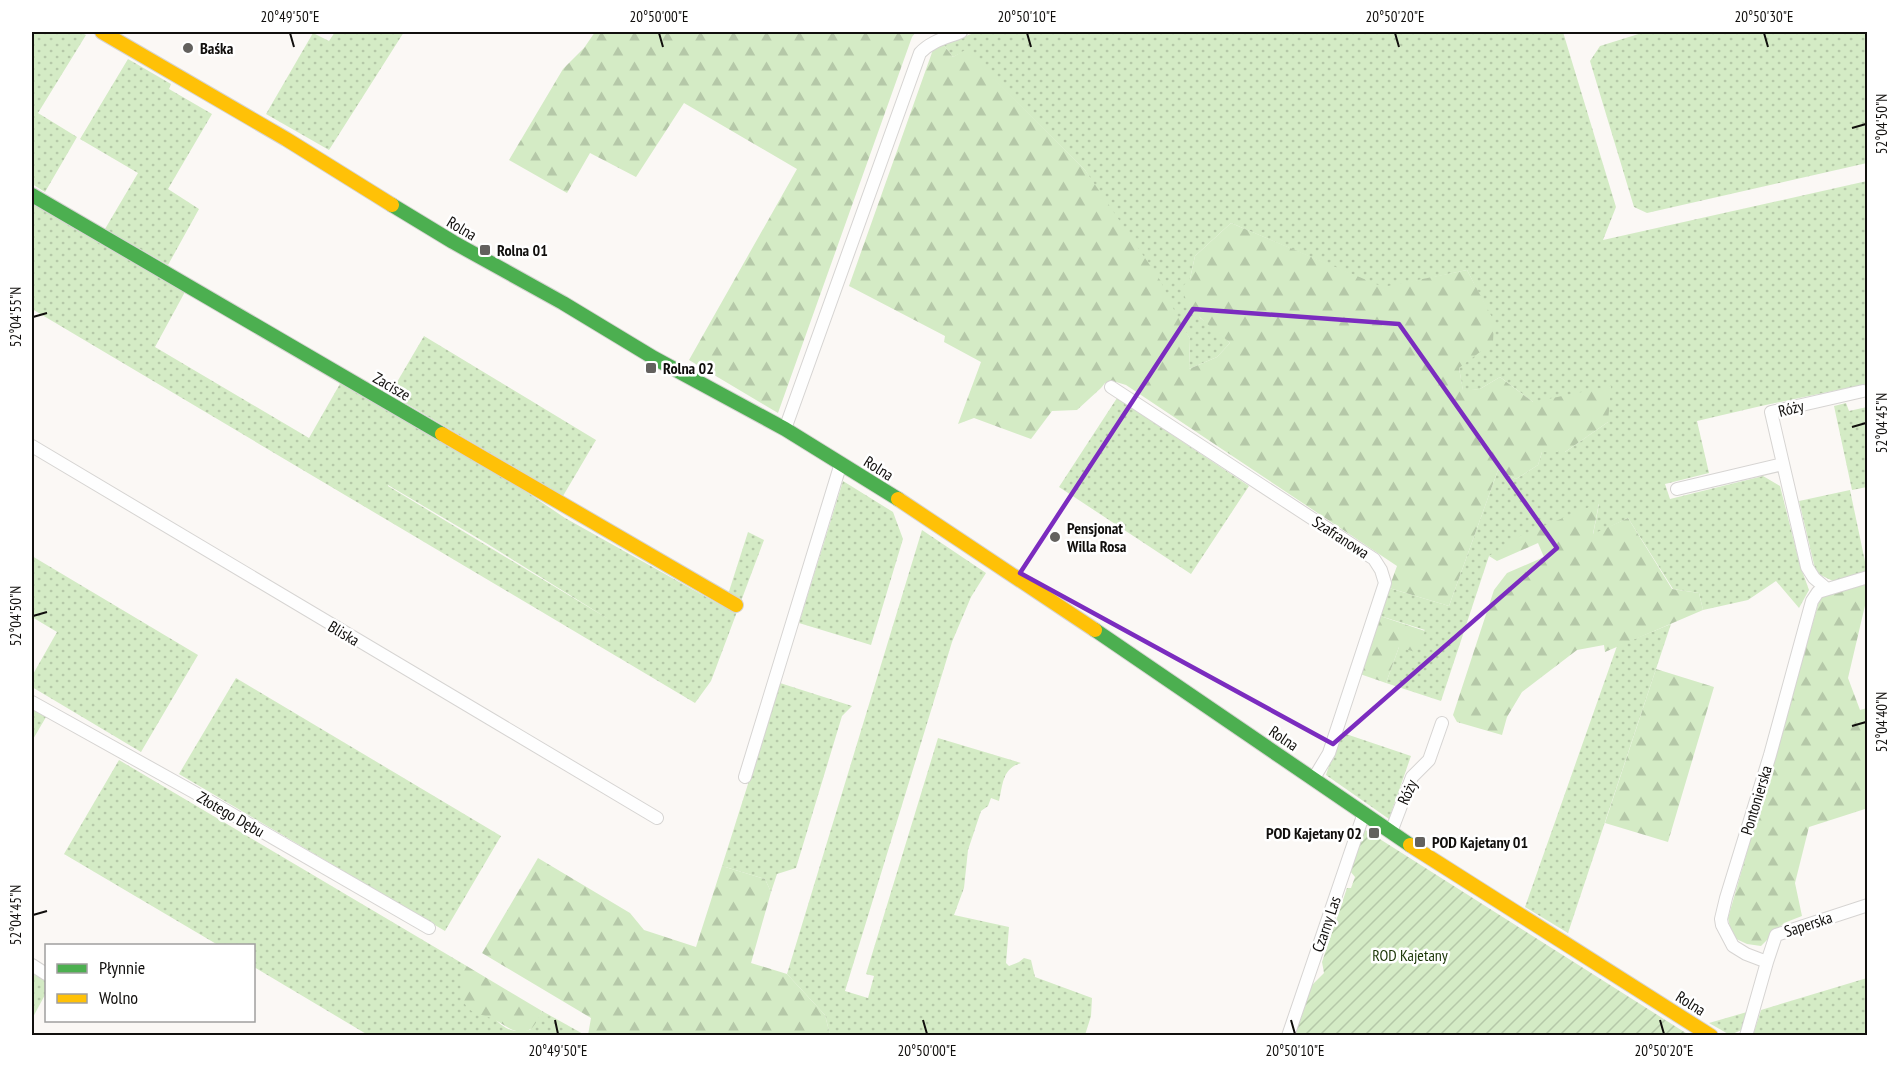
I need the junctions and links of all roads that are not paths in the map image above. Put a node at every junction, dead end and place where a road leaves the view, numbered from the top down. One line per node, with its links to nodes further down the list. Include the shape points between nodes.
1 (102, 32): 6 (street, Rolna, via 453,242)
2 (961, 32): 6 (street, via 920,53)
3 (32, 195): 13 (street, Zacisze)
4 (1112, 387): 17 (street, Szafranowa, via 1374,559 1381,570 1385,583 1329,753)
5 (1863, 391): 9 (street, Róży, via 1771,412)
6 (785, 429): 8 (street, Rolna)
7 (32, 446): 19 (street, Bliska)
8 (841, 463): 16 (street, Rolna); 17 (street, Rolna)
9 (1783, 464): 10 (street); 12 (street, Róży, via 1807,567)
10 (1677, 489)
11 (1868, 577): 12 (street)
12 (1827, 589): 23 (street, Pontonierska, via 1818,592 1812,601 1721,919 1732,946)
13 (736, 605)
14 (32, 702): 22 (street, Złotego Dębu)
15 (1442, 723): 20 (street, Róży, via 1429,760 1412,777)
16 (745, 777)
17 (1314, 778): 18 (street, Rolna)
18 (1364, 813): 20 (street, Rolna); 26 (street, Czarny Las)
19 (657, 819)
20 (1391, 832): 27 (street, Rolna)
21 (1868, 905): 23 (street, Saperska, via 1776,935)
22 (429, 928)
23 (1767, 962): 28 (street)
24 (32, 965): 25 (street)
25 (45, 973)
26 (1288, 1035)
27 (1711, 1035)
28 (1746, 1035)

